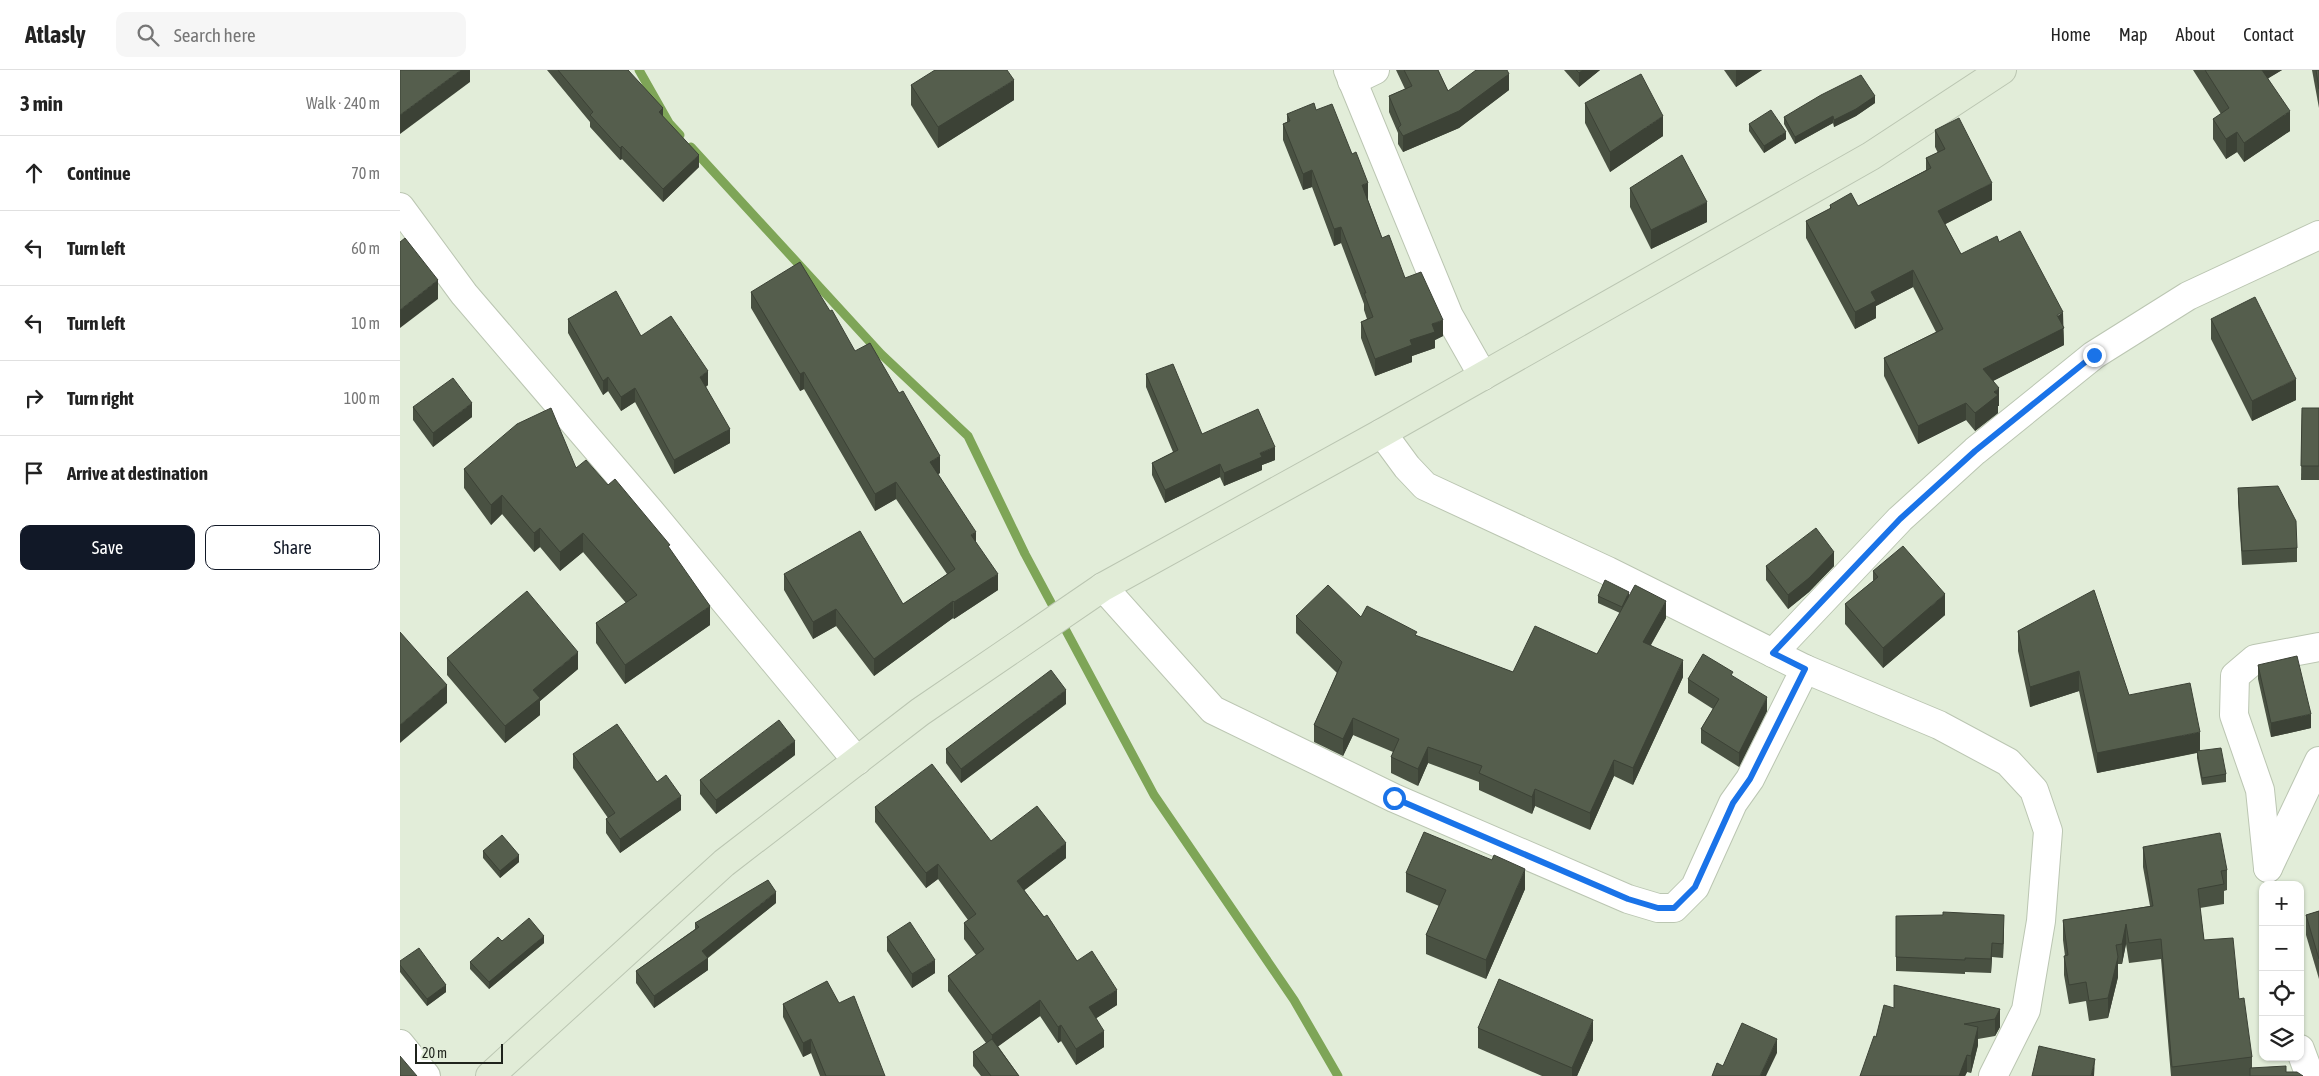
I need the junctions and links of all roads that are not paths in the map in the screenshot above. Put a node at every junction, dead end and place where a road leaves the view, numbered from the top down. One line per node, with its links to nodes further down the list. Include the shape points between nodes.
1 (2002, 70): 5 (street, via 1871,156)
2 (1358, 74): 5 (street, via 1449,316)
3 (400, 206): 11 (street, via 464,294 650,511)
4 (2319, 235): 9 (street, via 2188,296 2094,355 1975,451 1900,519)
5 (1482, 376): 6 (street)
6 (1382, 432): 7 (street); 9 (street, via 1425,486 1608,571)
7 (1103, 587): 10 (street, via 1214,710 1394,798 1628,899 1658,908 1674,908 1695,887 1733,803 1750,779); 11 (street, via 920,712)
8 (2319, 647): 13 (street, via 2255,659 2235,676 2234,715 2260,790)
9 (1773, 653): 10 (street)
10 (1805, 669): 18 (street, via 1939,725 2008,762 2034,790 2048,831 2041,921 2026,1010)
11 (857, 761): 17 (street, via 724,863)
12 (2319, 761): 13 (street)
13 (2267, 877)
14 (400, 1044): 16 (street)
15 (2304, 1060): 19 (street)
16 (426, 1076)
17 (490, 1076)
18 (1993, 1076)
19 (2310, 1076)

